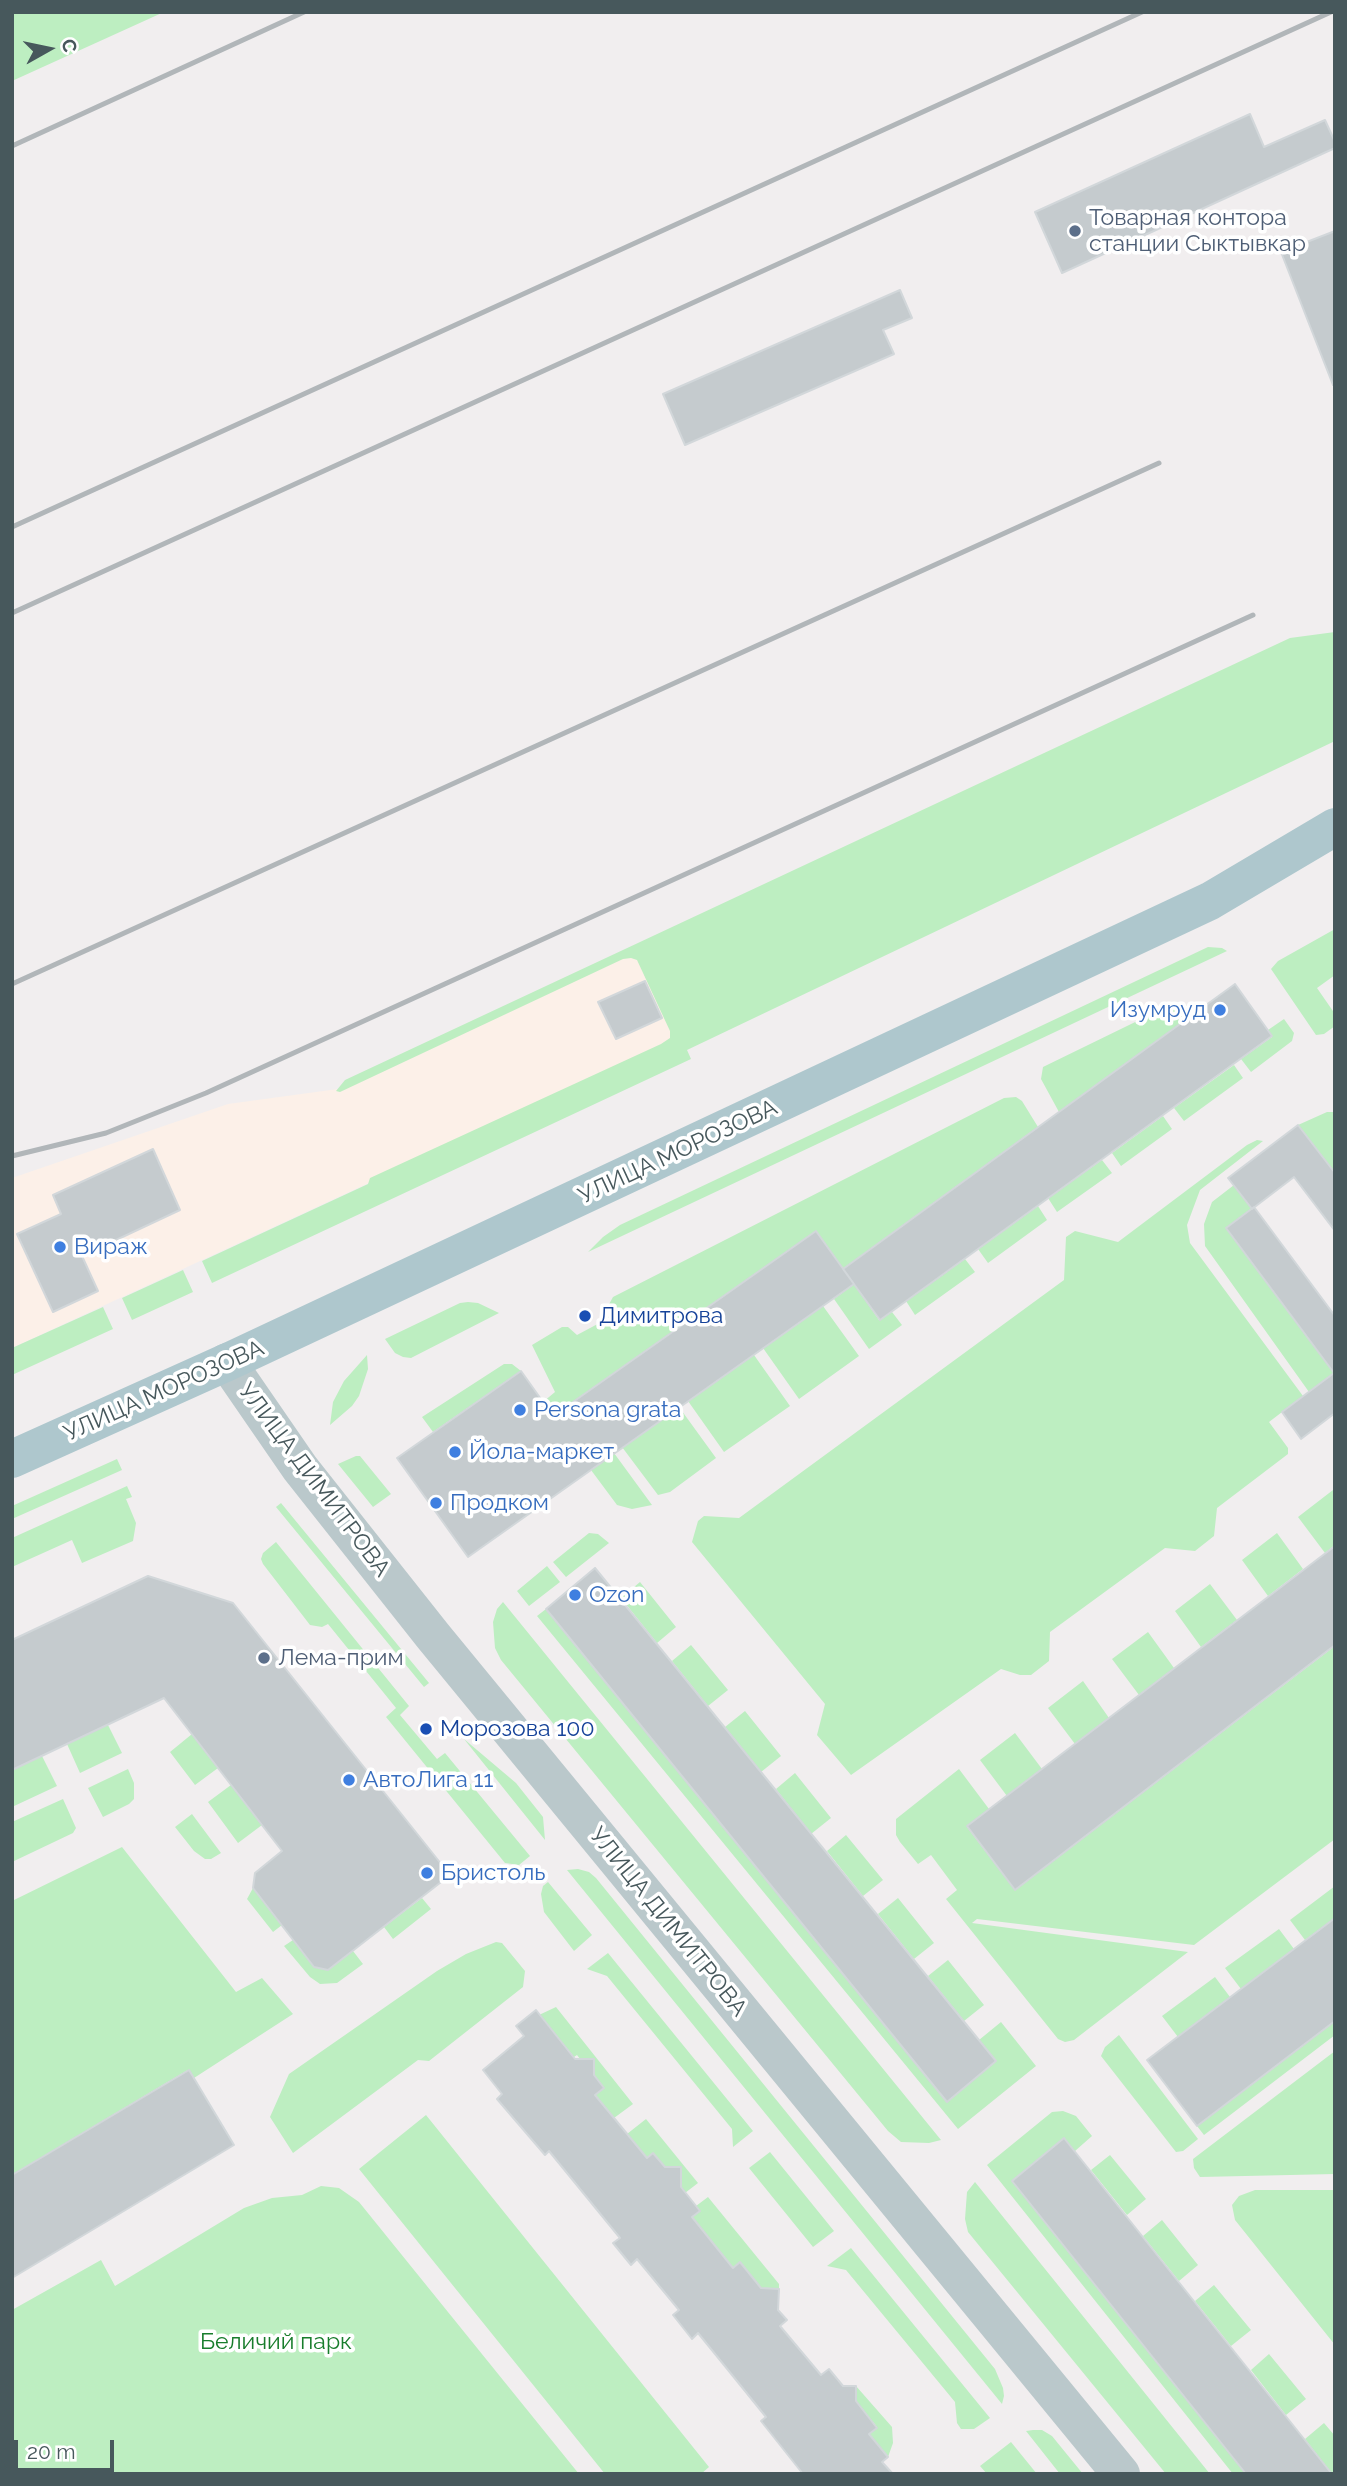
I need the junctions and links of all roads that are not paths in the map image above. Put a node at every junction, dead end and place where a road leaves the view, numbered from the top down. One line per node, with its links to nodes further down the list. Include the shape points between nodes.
1 (1335, 827): 2 (main road, УЛИЦА МОРОЗОВА, via 1210,901)
2 (227, 1362): 3 (main road, УЛИЦА МОРОЗОВА); 4 (street, УЛИЦА ДИМИТРОВА, via 300,1468 433,1636)
3 (12, 1459)
4 (1121, 2474)

